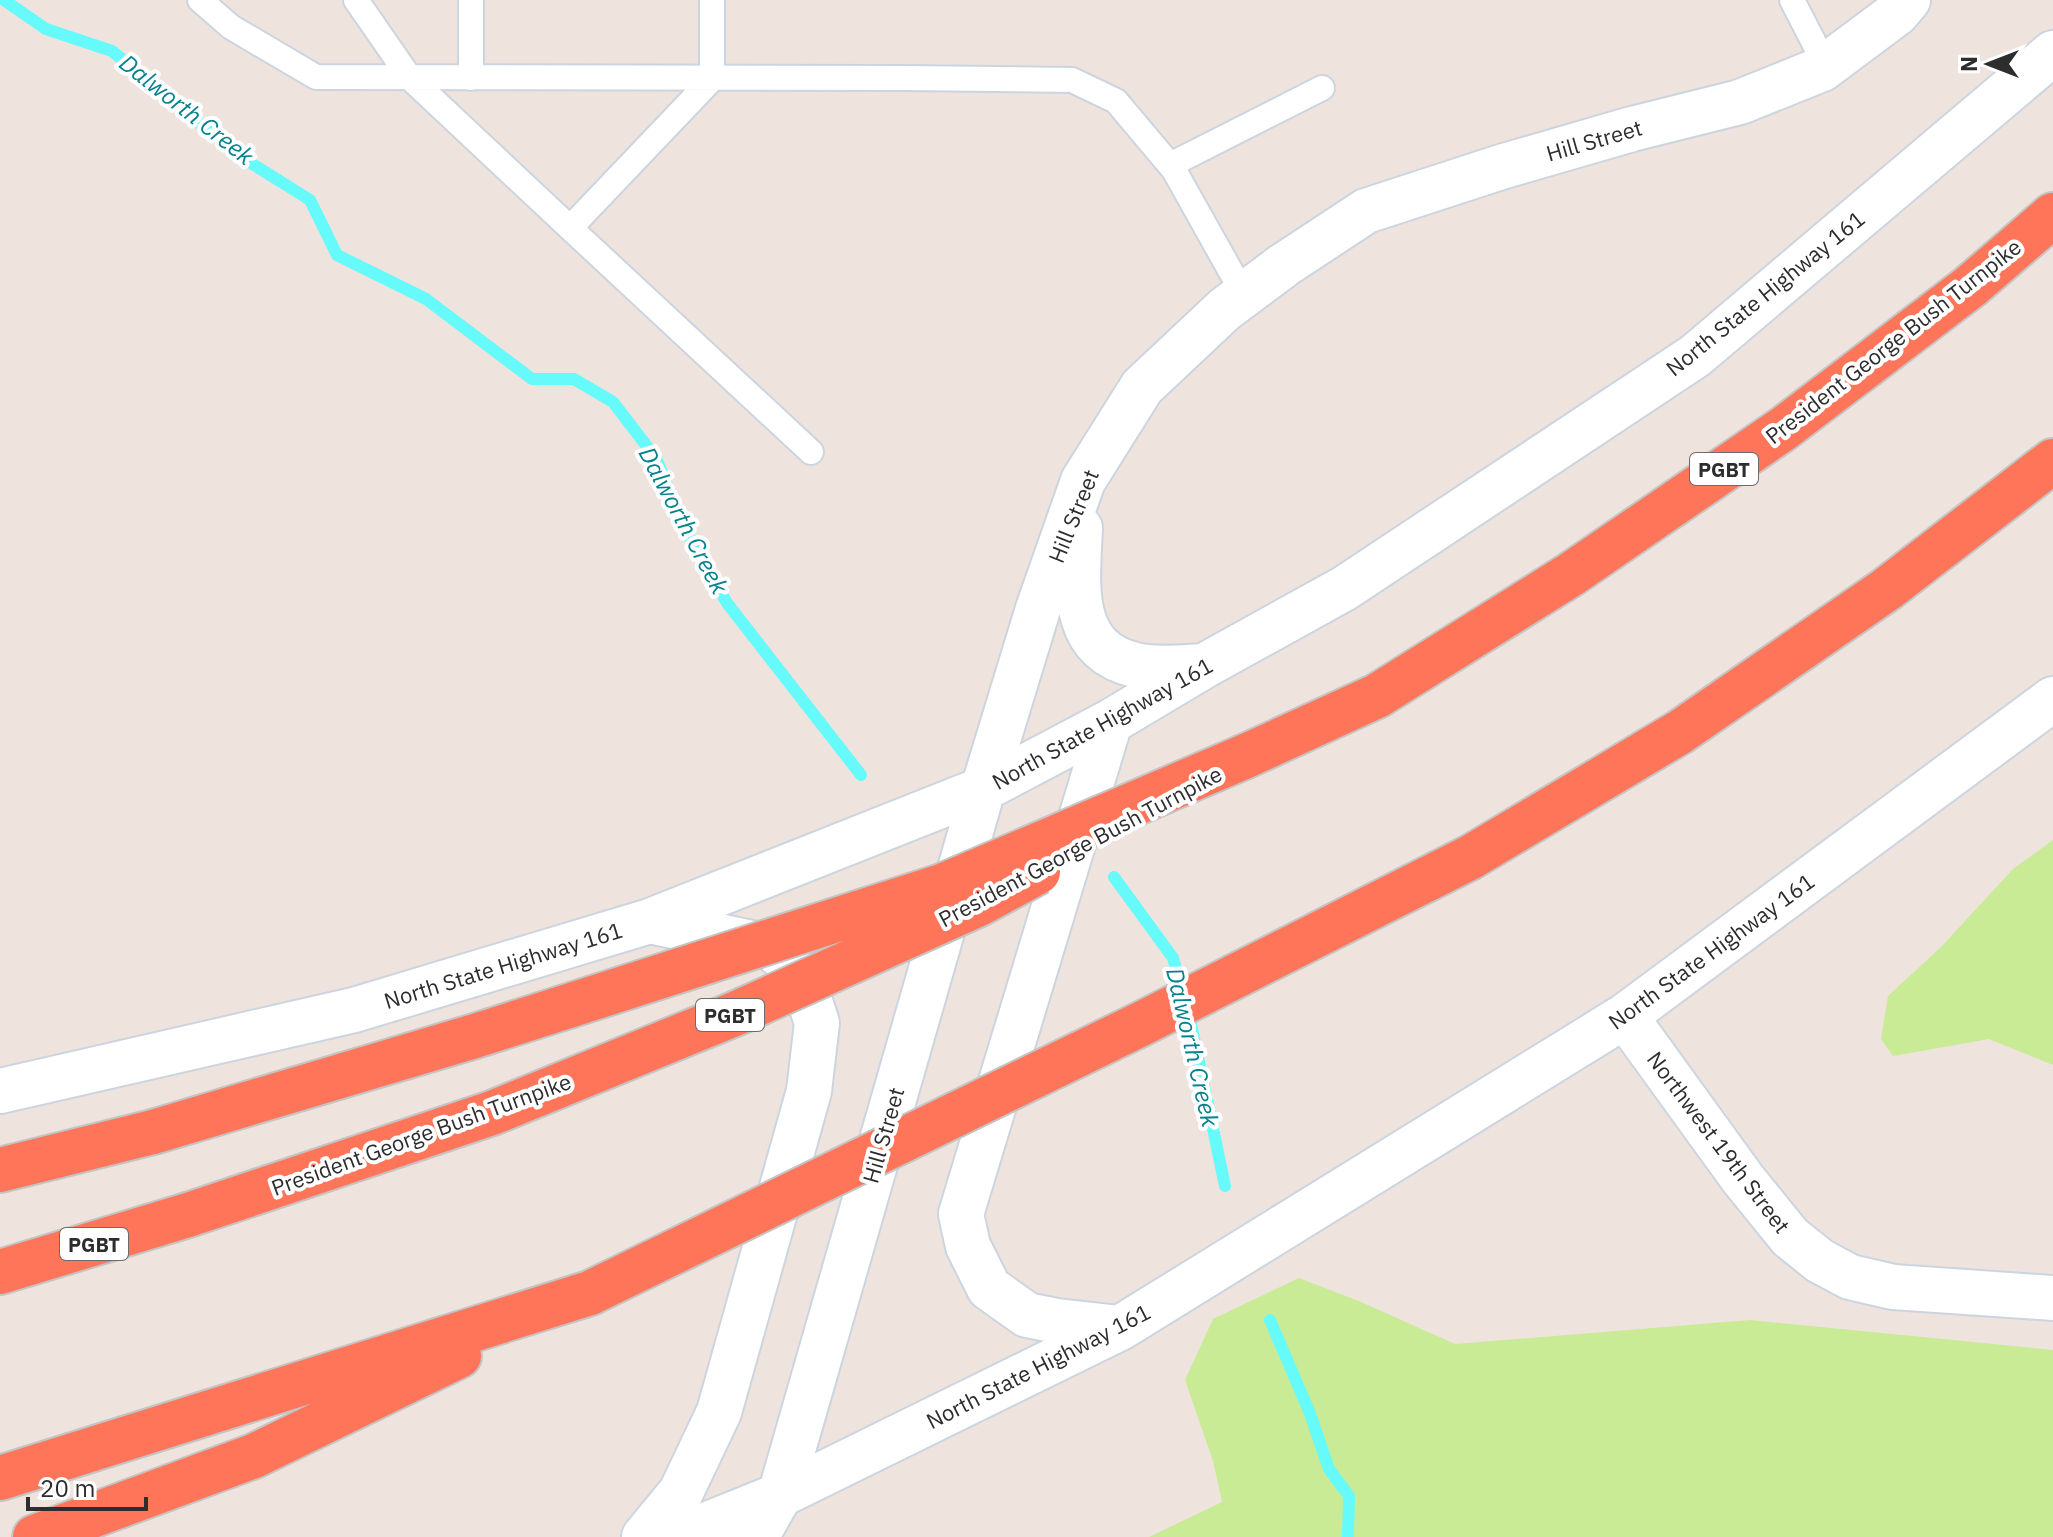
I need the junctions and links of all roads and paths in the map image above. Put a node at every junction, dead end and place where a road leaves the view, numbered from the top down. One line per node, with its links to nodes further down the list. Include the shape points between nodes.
1 (200, 0): 9 (lane, via 231,27 316,77)
2 (356, 0): 9 (lane)
3 (471, 0): 10 (lane)
4 (712, 0): 11 (lane)
5 (1792, 0): 8 (lane)
6 (1908, 0): 8 (main road, Hill Street)
7 (2053, 53): 20 (main road, North State Highway 161, via 1695,356 1345,588)
8 (1826, 66): 16 (main road, Hill Street, via 1740,102 1603,137 1366,211)
9 (410, 78): 10 (lane); 15 (lane)
10 (471, 78): 11 (lane)
11 (712, 79): 13 (lane, via 1072,80 1116,101); 15 (lane)
12 (1322, 88): 13 (lane)
13 (1170, 165): 16 (lane)
14 (2053, 215): 23 (highway, President George Bush Turnpike / PGBT, via 1971,286 1783,429 1570,575 1377,696)
15 (570, 228): 17 (lane)
16 (1244, 295): 19 (main road, Hill Street, via 1142,387)
17 (811, 452)
18 (2053, 461): 30 (highway, bridge, via 1887,589 1680,732 1471,857)
19 (1083, 481): 20 (main road, via 1077,594 1092,638 1116,658 1135,665); 24 (main road, Hill Street)
20 (1204, 666): 22 (main road, North State Highway 161)
21 (2053, 699): 26 (main road, North State Highway 161)
22 (1110, 722): 24 (main road, North State Highway 161); 32 (main road, via 961,1214 968,1246 989,1288 1027,1315)
23 (1246, 756): 28 (highway, bridge, via 942,886 475,1036 153,1132); 29 (highway, President George Bush Turnpike / PGBT, bridge, via 979,904 737,1013 492,1113)
24 (983, 789): 25 (main road, North State Highway 161); 34 (main road, Hill Street)
25 (650, 921): 27 (main road, North State Highway 161, via 354,1010); 36 (main road, via 770,947 800,971 817,1023 809,1091 719,1412 681,1492)
26 (1625, 1016): 31 (main road, Northwest 19th Street, via 1743,1179 1790,1237 1820,1261 1850,1277 1893,1287); 32 (main road, North State Highway 161)
27 (0, 1091)
28 (0, 1170)
29 (0, 1272)
30 (590, 1293): 33 (highway); 35 (highway, via 254,1456)
31 (2053, 1298)
32 (1120, 1328): 34 (main road, North State Highway 161)
33 (0, 1478)
34 (779, 1516): 37 (main road, North State Highway 161); 38 (main road, Hill Street)
35 (35, 1537)
36 (644, 1537)
37 (676, 1537)
38 (756, 1537)

